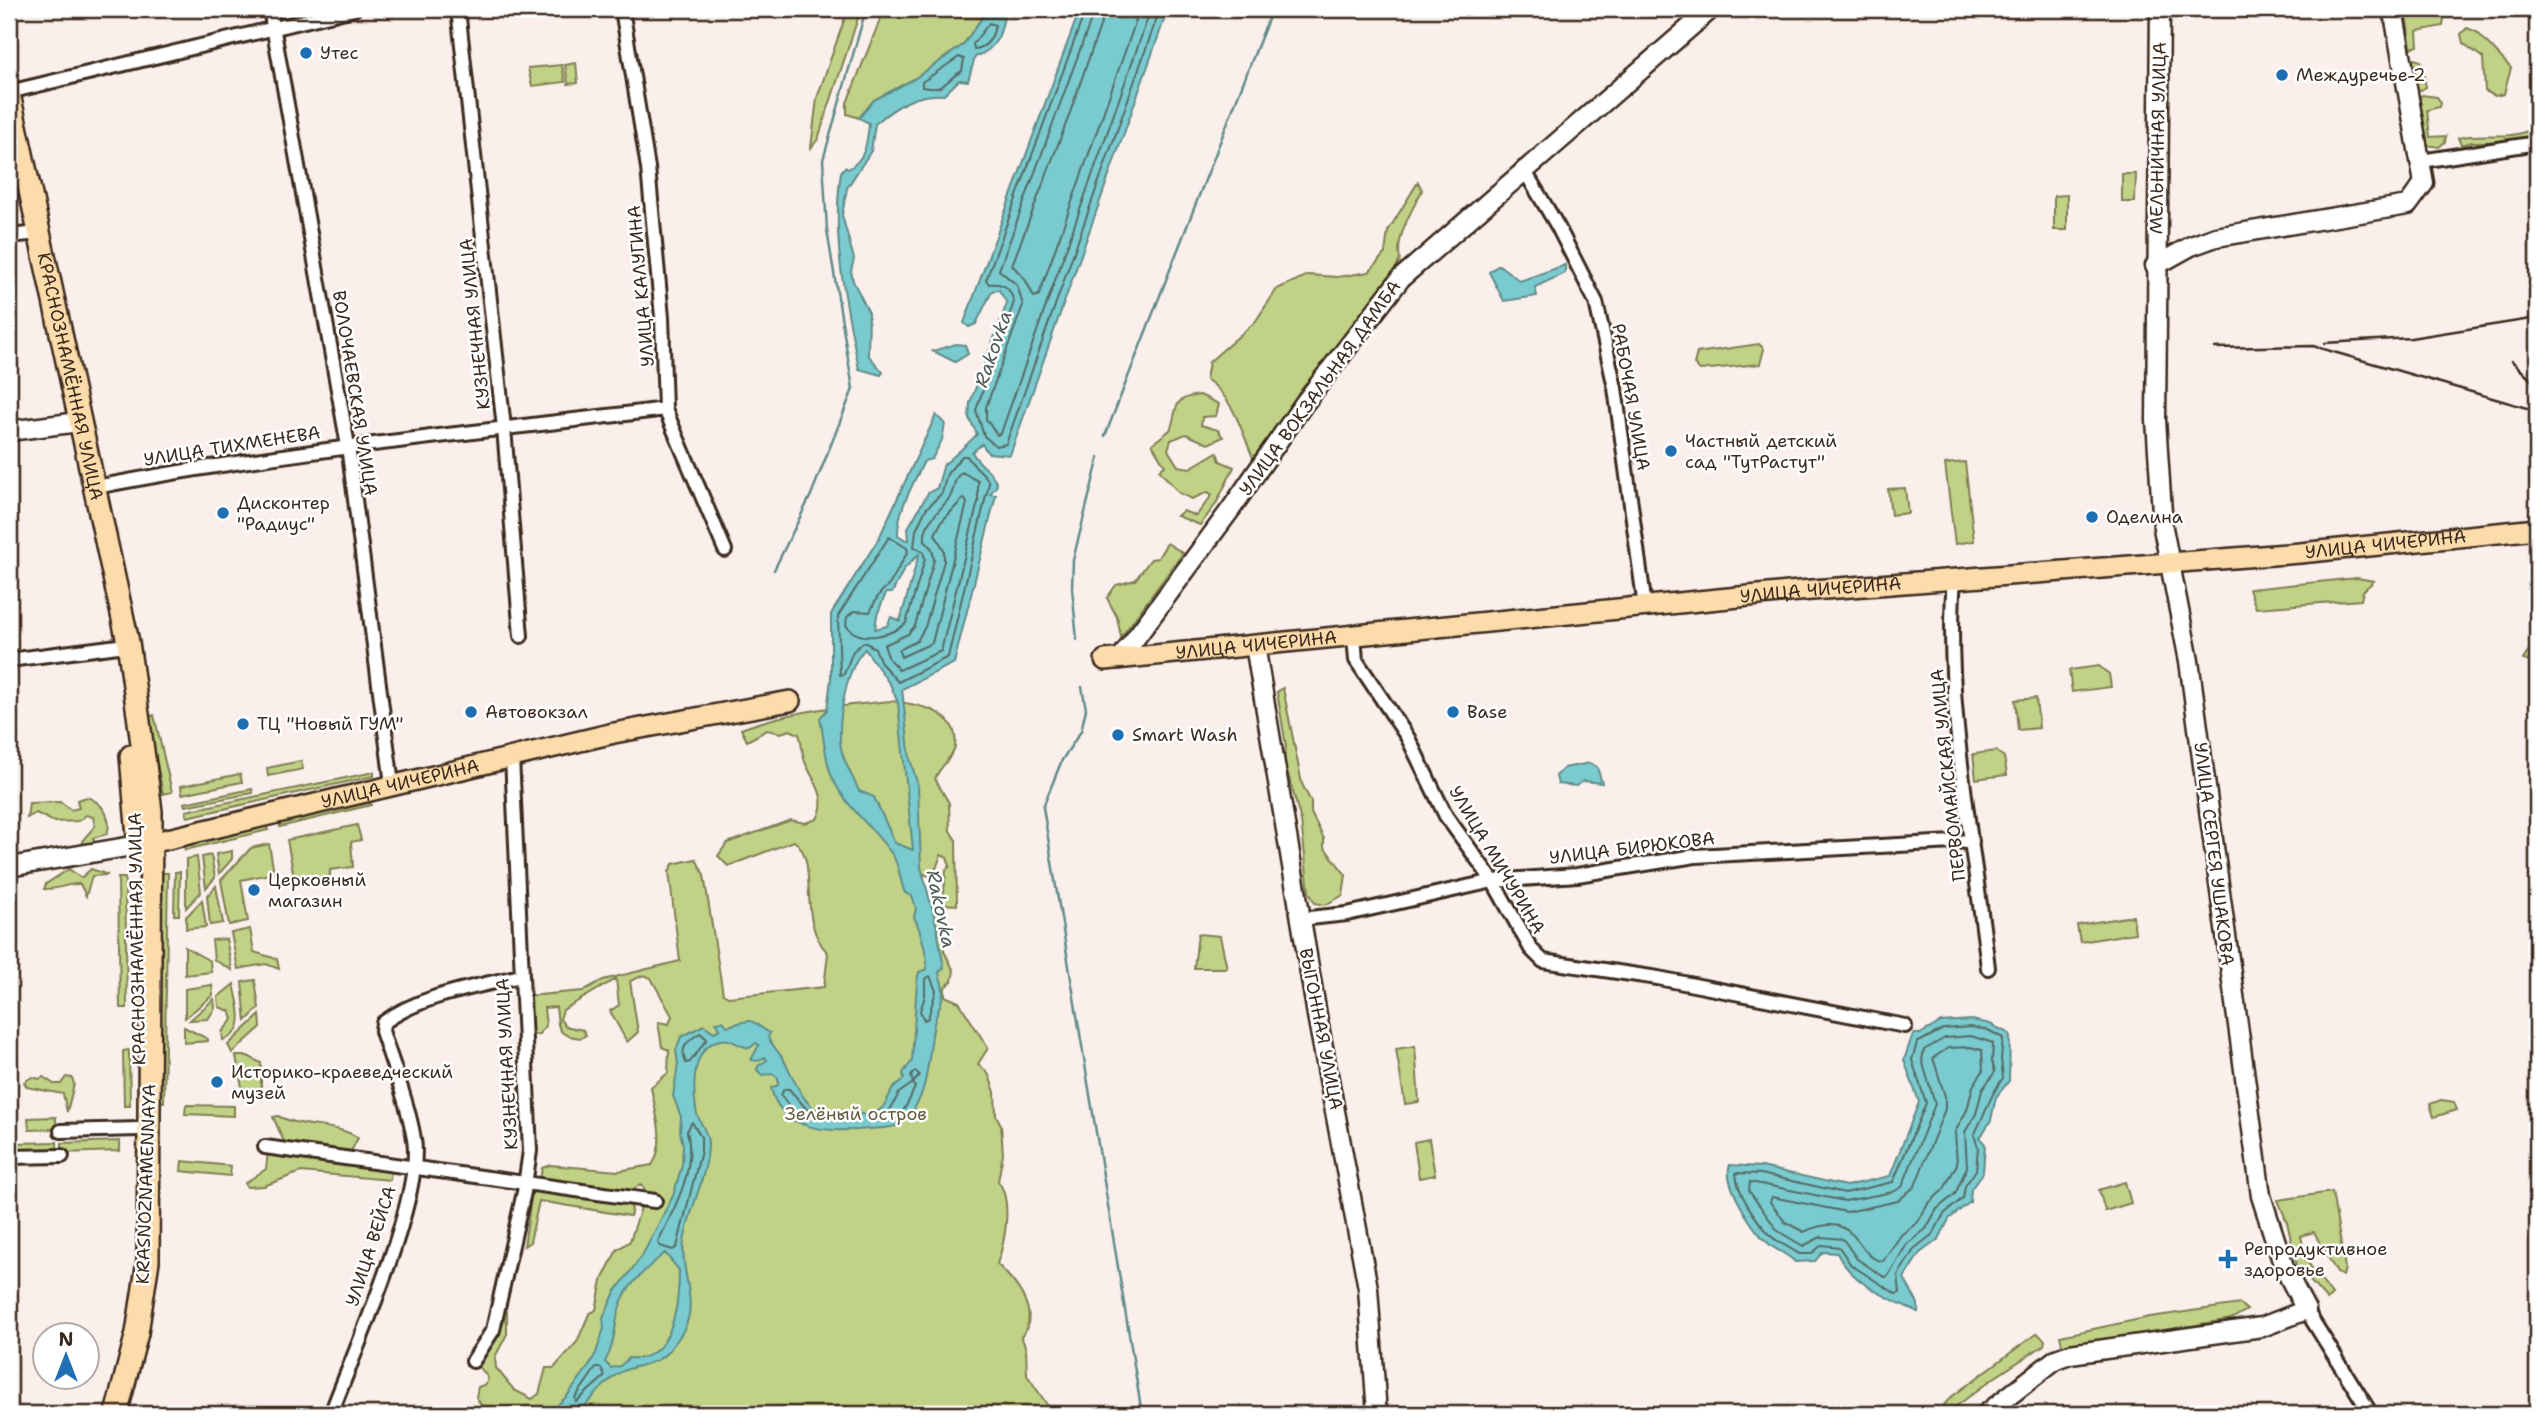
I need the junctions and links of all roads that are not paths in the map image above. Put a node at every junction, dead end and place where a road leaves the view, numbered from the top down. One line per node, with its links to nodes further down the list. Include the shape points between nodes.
1 (270, 9): 8 (street, ВОЛОЧАЕВСКАЯ УЛИЦА)
2 (354, 9): 8 (street)
3 (458, 9): 18 (street, КУЗНЕЧНАЯ УЛИЦА)
4 (622, 9): 16 (street, УЛИЦА КАЛУГИНА, via 648,168)
5 (1711, 9): 13 (street, УЛИЦА ВОКЗАЛЬНАЯ ДАМБА)
6 (2160, 9): 15 (street, МЕЛЬНИЧНАЯ УЛИЦА)
7 (2393, 9): 12 (street)
8 (275, 29): 9 (street); 20 (street, ВОЛОЧАЕВСКАЯ УЛИЦА)
9 (9, 93): 21 (highway, КРАСНОЗНАМЁННАЯ УЛИЦА)
10 (9, 136): 14 (highway, КРАСНОЗНАМЁННАЯ УЛИЦА)
11 (2537, 144): 12 (street)
12 (2421, 161): 15 (street, via 2424,183 2408,205 2234,233 2191,246)
13 (1524, 169): 26 (street, РАБОЧАЯ УЛИЦА, via 1596,302 1615,388); 32 (street, УЛИЦА ВОКЗАЛЬНАЯ ДАМБА, via 1401,278 1303,405 1231,509)
14 (19, 235): 17 (highway, КРАСНОЗНАМЁННАЯ УЛИЦА)
15 (2155, 266): 24 (street, УЛИЦА СЕРГЕЯ УШАКОВА, via 2158,459)
16 (665, 409): 18 (street, УЛИЦА ТИХМЕНЕВА); 23 (street, УЛИЦА КАЛУГИНА)
17 (71, 423): 19 (street); 29 (highway, КРАСНОЗНАМЁННАЯ УЛИЦА)
18 (504, 428): 20 (street, УЛИЦА ТИХМЕНЕВА); 27 (street, КУЗНЕЧНАЯ УЛИЦА)
19 (9, 431)
20 (348, 446): 21 (street, УЛИЦА ТИХМЕНЕВА); 35 (street, ВОЛОЧАЕВСКАЯ УЛИЦА)
21 (96, 487): 29 (highway, КРАСНОЗНАМЁННАЯ УЛИЦА)
22 (2537, 529): 24 (main road, УЛИЦА ЧИЧЕРИНА)
23 (725, 550)
24 (2170, 562): 25 (main road, УЛИЦА ЧИЧЕРИНА); 52 (street, УЛИЦА СЕРГЕЯ УШАКОВА, via 2189,661 2261,1196 2284,1267)
25 (1954, 578): 26 (main road, УЛИЦА ЧИЧЕРИНА); 36 (street, ПЕРВОМАЙСКАЯ УЛИЦА, via 1951,637)
26 (1645, 607): 28 (main road, УЛИЦА ЧИЧЕРИНА)
27 (521, 636)
28 (1354, 636): 30 (main road, УЛИЦА ЧИЧЕРИНА); 39 (street, УЛИЦА МИЧУРИНА, via 1356,660 1408,738 1446,816)
29 (123, 644): 31 (street); 37 (highway, КРАСНОЗНАМЁННАЯ УЛИЦА)
30 (1255, 645): 32 (main road, УЛИЦА ЧИЧЕРИНА); 40 (street, ВЫГОННАЯ УЛИЦА)
31 (9, 660)
32 (1112, 660)
33 (790, 701): 34 (main road, УЛИЦА ЧИЧЕРИНА)
34 (512, 757): 35 (main road, УЛИЦА ЧИЧЕРИНА); 42 (street, КУЗНЕЧНАЯ УЛИЦА)
35 (392, 784): 37 (main road, УЛИЦА ЧИЧЕРИНА)
36 (1972, 841): 39 (street, УЛИЦА БИРЮКОВА, via 1695,856); 41 (street, ПЕРВОМАЙСКАЯ УЛИЦА)
37 (145, 844): 38 (street, УЛИЦА ЧИЧЕРИНА); 44 (highway, КРАСНОЗНАМЁННАЯ УЛИЦА); 53 (highway, KRASNOZNAMENNAYA, via 148,1261)
38 (9, 867)
39 (1493, 881): 40 (street, УЛИЦА БИРЮКОВА, via 1347,914); 43 (street, УЛИЦА МИЧУРИНА, via 1521,934 1543,961 1658,978)
40 (1300, 919): 58 (street, ВЫГОННАЯ УЛИЦА, via 1367,1288)
41 (1988, 968)
42 (520, 976): 49 (street, УЛИЦА ВЕЙСА, via 457,992 397,1013 383,1023 414,1140); 50 (street, КУЗНЕЧНАЯ УЛИЦА, via 530,1151)
43 (1905, 1026)
44 (139, 1129): 45 (street); 53 (highway, КРАСНОЗНАМЁННАЯ УЛИЦА, via 138,1252)
45 (61, 1131)
46 (265, 1147): 49 (street)
47 (62, 1156): 48 (street)
48 (9, 1157)
49 (413, 1168): 50 (street); 57 (street, УЛИЦА ВЕЙСА, via 401,1225)
50 (526, 1182): 51 (street); 54 (street, КУЗНЕЧНАЯ УЛИЦА, via 493,1330)
51 (655, 1201)
52 (2306, 1310): 59 (street, via 2262,1327 2070,1354 2056,1359); 60 (street, УЛИЦА СЕРГЕЯ УШАКОВА)
53 (131, 1333): 55 (highway, КРАСНОЗНАМЁННАЯ УЛИЦА); 56 (highway, KRASNOZNAMENNAYA)
54 (473, 1361)
55 (106, 1414)
56 (116, 1414)
57 (331, 1414)
58 (1377, 1414)
59 (1986, 1414)
60 (2371, 1414)

